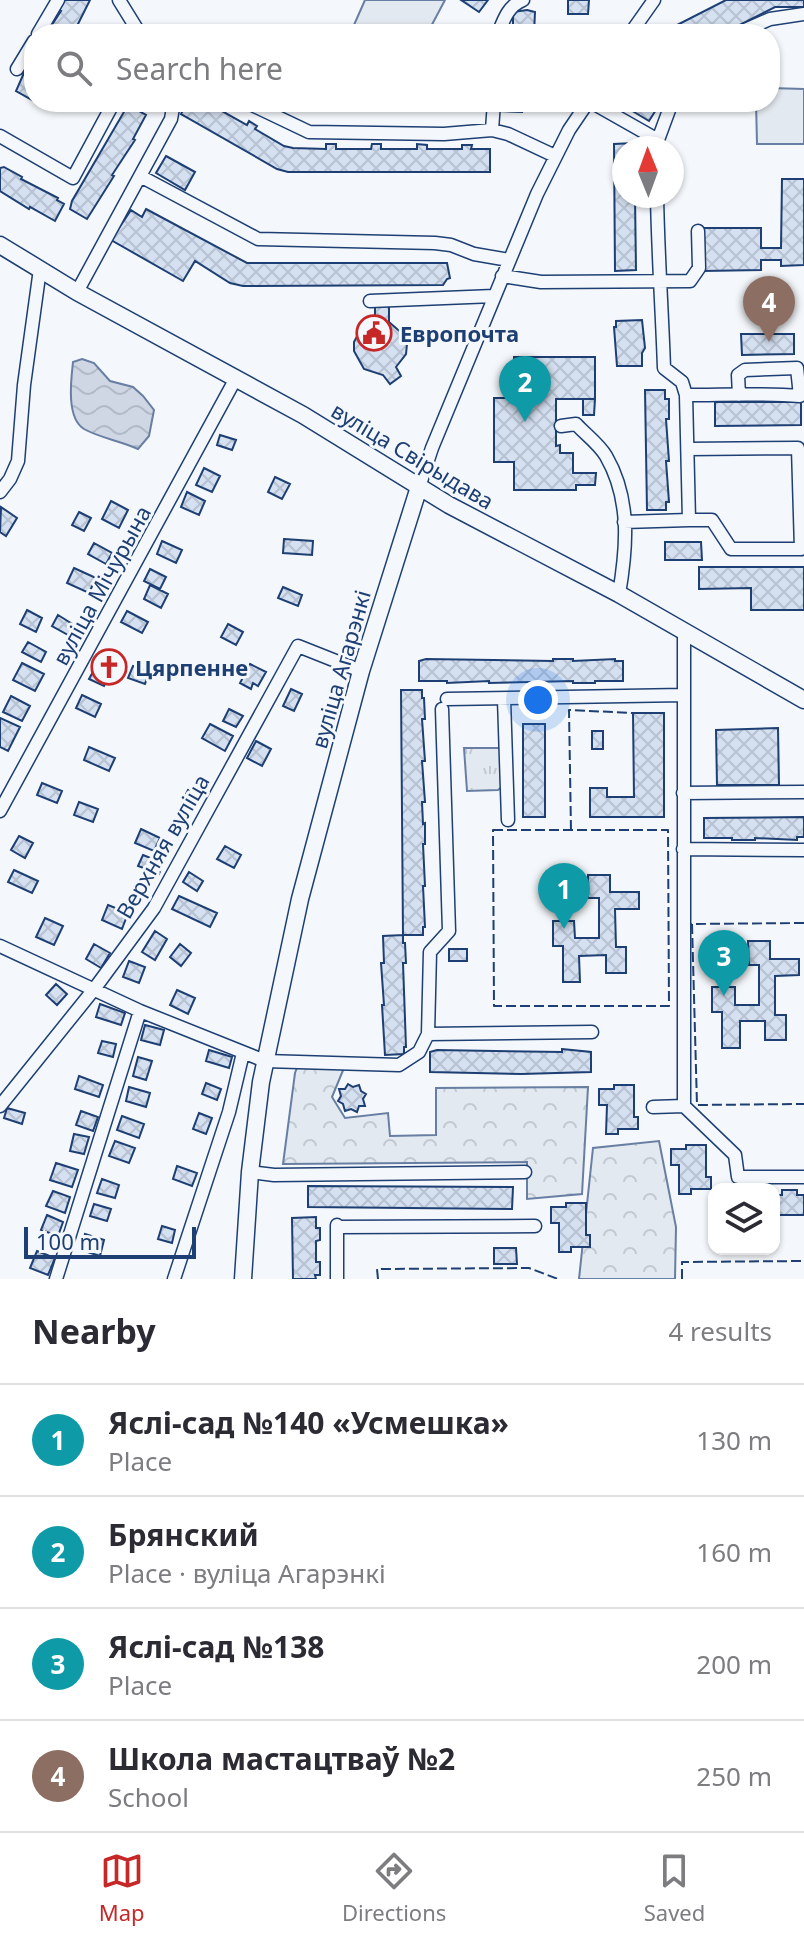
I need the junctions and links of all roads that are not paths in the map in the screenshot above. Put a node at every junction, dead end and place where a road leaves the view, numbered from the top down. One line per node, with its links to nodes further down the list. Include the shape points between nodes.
1 (58, 0): 6 (street)
2 (119, 0): 7 (street)
3 (523, 0): 8 (street, via 514,4)
4 (654, 0): 9 (street)
5 (804, 14): 10 (street)
6 (44, 24)
7 (134, 24)
8 (502, 24)
9 (637, 24)
10 (759, 24)
11 (24, 57): 12 (street)
12 (17, 69)
13 (109, 112): 21 (street, via 73,178)
14 (174, 112): 23 (street)
15 (267, 112): 20 (street, via 309,132)
16 (493, 112): 20 (street)
17 (583, 112): 22 (street, вуліца Агарэнкі)
18 (607, 112): 19 (street, via 658,140)
19 (668, 112)
20 (492, 130): 22 (street)
21 (0, 136)
22 (555, 156): 27 (street, вуліца Агарэнкі)
23 (140, 176): 27 (street, via 258,239 435,243); 31 (street)
24 (657, 208): 30 (street)
25 (698, 231): 30 (street, via 699,268 690,281)
26 (0, 245): 28 (main road, вуліца Свірыдава)
27 (509, 260): 29 (street, вуліца Агарэнкі)
28 (40, 269): 31 (main road, вуліца Свірыдава); 40 (street, via 18,461)
29 (502, 276): 30 (street, via 541,282); 32 (street, вуліца Агарэнкі)
30 (658, 281): 35 (street, via 664,368 682,382)
31 (77, 292): 34 (main road, вуліца Свірыдава)
32 (494, 296): 33 (street); 39 (street, вуліца Агарэнкі)
33 (370, 301)
34 (236, 378): 39 (main road, вуліца Свірыдава); 51 (street, вуліца Мічурына)
35 (686, 395): 36 (street); 38 (street)
36 (739, 395): 36 (street, via 800,396 797,368 745,370 738,375)
37 (561, 426): 42 (street, via 576,424 604,453 623,493)
38 (688, 449): 41 (street); 41 (street, via 798,448 801,549 731,549 712,520)
39 (419, 487): 43 (main road, вуліца Свірыдава); 45 (main road, вуліца Агарэнкі)
40 (0, 492)
41 (689, 520): 42 (street)
42 (624, 522): 43 (street)
43 (619, 594): 44 (main road, вуліца Свірыдава)
44 (684, 632): 46 (street); 48 (main road, вуліца Свірыдава)
45 (361, 671): 56 (street, Верхняя вуліца, via 298,646 154,908); 61 (main road, вуліца Агарэнкі, via 314,843)
46 (683, 695): 47 (street); 50 (street)
47 (504, 699): 52 (street); 59 (street, via 444,704 449,931 430,952)
48 (804, 700)
49 (804, 792): 50 (street)
50 (683, 793): 53 (street)
51 (0, 811)
52 (508, 820)
53 (683, 849): 54 (street); 63 (street)
54 (804, 850)
55 (0, 946): 56 (street)
56 (95, 988): 57 (street); 62 (street, Верхняя вуліца)
57 (140, 1011): 60 (street); 69 (street)
58 (592, 1032): 59 (street)
59 (428, 1034): 61 (street, via 419,1052 399,1065)
60 (243, 1053): 61 (street); 70 (street)
61 (265, 1061): 65 (main road, вуліца Агарэнкі)
62 (0, 1106)
63 (684, 1106): 64 (street); 67 (street, via 735,1155 738,1177)
64 (653, 1107)
65 (250, 1172): 66 (street); 71 (main road, вуліца Агарэнкі)
66 (525, 1172)
67 (804, 1177)
68 (535, 1226): 72 (street, via 337,1226)
69 (56, 1279)
70 (174, 1279)
71 (243, 1279)
72 (337, 1279)

